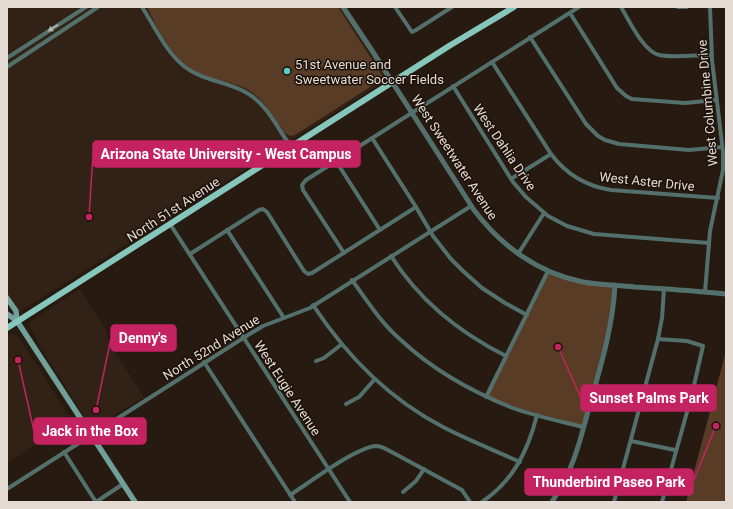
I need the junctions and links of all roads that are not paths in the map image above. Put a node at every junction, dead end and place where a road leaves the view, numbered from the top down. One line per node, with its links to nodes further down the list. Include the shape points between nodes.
1 (86, 7): 16 (street, one-way to 16)
2 (98, 7): 18 (street)
3 (142, 7): 24 (street, via 180,63 194,74 246,92 257,100)
4 (343, 7): 19 (street, West Sweetwater Avenue)
5 (395, 7): 6 (street, via 412,32)
6 (452, 7)
7 (514, 7): 19 (main road, North 51st Avenue)
8 (579, 7): 13 (street)
9 (621, 7): 15 (street, via 652,52 667,56)
10 (678, 7): 11 (street)
11 (687, 7)
12 (710, 7): 15 (street, West Columbine Drive)
13 (570, 13): 14 (street); 21 (street, via 618,88 626,96 632,99 685,103)
14 (530, 37): 17 (street); 25 (street, via 586,124 598,136 619,144 689,150)
15 (712, 55): 21 (street, West Columbine Drive)
16 (7, 58)
17 (492, 62): 20 (street); 26 (street, West Aster Drive)
18 (7, 66)
19 (393, 82): 22 (street, West Sweetwater Avenue); 24 (main road, North 51st Avenue)
20 (453, 86): 22 (street); 28 (street, West Dahlia Drive)
21 (716, 100): 25 (street, West Columbine Drive)
22 (412, 112): 23 (street); 30 (street, West Sweetwater Avenue)
23 (372, 138): 27 (street); 31 (street)
24 (291, 147): 33 (main road, North 51st Avenue)
25 (722, 147): 29 (street, West Columbine Drive, via 723,170)
26 (550, 154): 28 (street); 29 (street, West Aster Drive, via 569,173 600,188)
27 (336, 161): 35 (street); 38 (street, via 302,185)
28 (511, 179): 32 (street, West Dahlia Drive)
29 (718, 198): 37 (street, West Columbine Drive)
30 (471, 206): 36 (street, North 52nd Avenue); 40 (street, West Sweetwater Avenue, via 499,240)
31 (416, 207): 35 (street); 36 (street)
32 (544, 213): 37 (street, West Dahlia Drive, via 567,226 594,234); 40 (street)
33 (170, 224): 39 (street, West Eugie Avenue); 53 (main road, North 51st Avenue)
34 (227, 230): 38 (street, via 263,209 308,274); 39 (street); 52 (street)
35 (380, 230): 38 (street)
36 (430, 231): 41 (street, North 52nd Avenue); 51 (street, via 451,259 472,280)
37 (709, 243): 46 (street, West Columbine Drive)
38 (344, 253)
39 (190, 254): 55 (street, West Eugie Avenue)
40 (518, 254): 42 (street, West Sweetwater Avenue)
41 (391, 256): 43 (street, North 52nd Avenue); 58 (street, via 418,291 448,320)
42 (548, 271): 44 (street, West Sweetwater Avenue, via 582,282); 51 (street)
43 (352, 280): 49 (street, North 52nd Avenue); 62 (street, via 372,309 401,341 443,373)
44 (615, 285): 45 (street, West Sweetwater Avenue); 65 (street, via 608,338)
45 (664, 289): 46 (street, West Sweetwater Avenue); 56 (street)
46 (705, 292): 47 (street, West Sweetwater Avenue)
47 (726, 294)
48 (7, 298): 53 (main road, via 16,311)
49 (314, 305): 52 (street, North 52nd Avenue); 57 (street)
50 (7, 314): 53 (main road)
51 (527, 315): 58 (street)
52 (284, 318): 55 (street, North 52nd Avenue, via 263,326)
53 (17, 321): 54 (main road, North 51st Avenue); 66 (main road)
54 (7, 328)
55 (244, 338): 60 (street, North 52nd Avenue); 72 (street, West Eugie Avenue)
56 (658, 339): 67 (street); 68 (street, via 687,341 703,346)
57 (342, 344): 59 (street); 61 (street)
58 (506, 356): 62 (street)
59 (316, 361)
60 (204, 362): 66 (street, North 52nd Avenue); 76 (street)
61 (375, 379): 63 (street, via 359,397); 70 (street, via 405,403 441,426)
62 (486, 396): 64 (street)
63 (346, 404)
64 (537, 415): 65 (street); 70 (street, via 528,446)
65 (584, 427): 83 (street, via 568,476)
66 (91, 435): 69 (street, North 52nd Avenue); 73 (main road)
67 (630, 441): 68 (street); 84 (street)
68 (676, 450): 85 (street)
69 (64, 452): 74 (street, North 52nd Avenue); 77 (street)
70 (520, 462): 82 (street, via 501,487)
71 (424, 469): 72 (street, via 377,446 355,454); 75 (street, via 416,481); 81 (street, via 462,490)
72 (329, 470): 76 (street); 80 (street, West Eugie Avenue)
73 (123, 484): 77 (street); 78 (main road)
74 (7, 489)
75 (403, 492)
76 (290, 495): 79 (street)
77 (96, 502)
78 (134, 502)
79 (295, 502)
80 (350, 502)
81 (470, 502)
82 (482, 502)
83 (552, 502)
84 (614, 502)
85 (662, 502)

